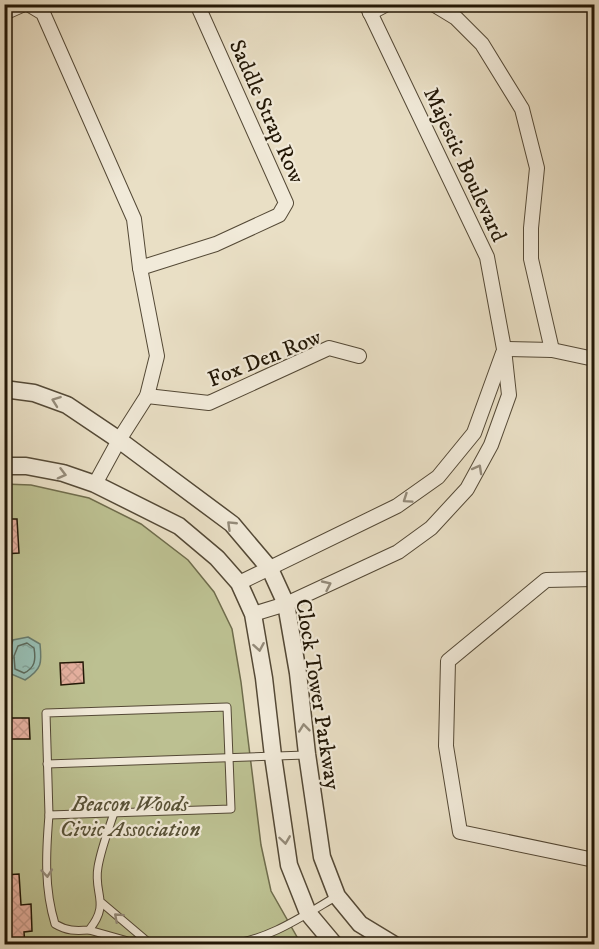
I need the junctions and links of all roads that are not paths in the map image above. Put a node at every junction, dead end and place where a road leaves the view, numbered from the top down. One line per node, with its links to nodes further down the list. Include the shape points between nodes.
1 (26, 4): 6 (street); 7 (street, via 43,13 103,145 134,219)
2 (198, 4): 7 (street, Saddle Strap Row, via 286,203 279,215 216,244)
3 (387, 4): 5 (street)
4 (433, 4): 9 (street, via 456,18 482,44 522,109 537,168 531,259)
5 (368, 8): 8 (street, Majestic Boulevard, via 487,256)
6 (4, 13)
7 (140, 268): 13 (street, via 157,356)
8 (504, 349): 9 (street); 17 (street, one-way to 17, via 474,433 438,477 397,506); 20 (street, Majestic Boulevard, one-way to 8, via 398,552 431,528 467,489 491,446 509,395)
9 (552, 350): 11 (street)
10 (359, 356): 13 (street, Fox Den Row, via 329,348 209,403)
11 (594, 359)
12 (4, 389): 14 (street, Clock Tower Parkway, one-way to 12, via 67,405 34,393)
13 (147, 396): 14 (street)
14 (119, 440): 16 (street); 17 (street, Clock Tower Parkway, one-way to 14, via 232,524)
15 (4, 466): 16 (street, one-way to 16, via 63,473)
16 (95, 484): 19 (street, via 179,526)
17 (270, 569): 19 (street); 20 (street, Clock Tower Parkway)
18 (594, 579): 28 (street, via 546,580 448,661 446,746 460,832)
19 (239, 583): 21 (street)
20 (286, 604): 21 (street, Majestic Boulevard); 22 (street, Clock Tower Parkway, one-way to 20)
21 (253, 614): 23 (street, one-way to 23)
22 (307, 755): 23 (lane); 29 (street, Clock Tower Parkway, via 322,856)
23 (273, 756): 24 (lane); 31 (street, one-way to 31, via 289,865)
24 (229, 758): 25 (lane); 25 (lane, via 227,707 68,712 46,713); 26 (lane, via 231,809)
25 (47, 764): 27 (lane)
26 (114, 813): 27 (lane); 30 (lane, via 97,871)
27 (49, 815): 32 (lane, one-way to 32, via 46,860 55,924 66,930)
28 (594, 860)
29 (337, 896): 31 (lane); 37 (street, Clock Tower Parkway, via 360,924)
30 (102, 903): 32 (lane); 33 (lane, one-way to 30)
31 (308, 913): 35 (lane, via 263,936); 36 (street)
32 (89, 930): 33 (lane, via 128,941)
33 (148, 942): 34 (lane)
34 (166, 945)
35 (228, 945)
36 (334, 945)
37 (393, 945)

